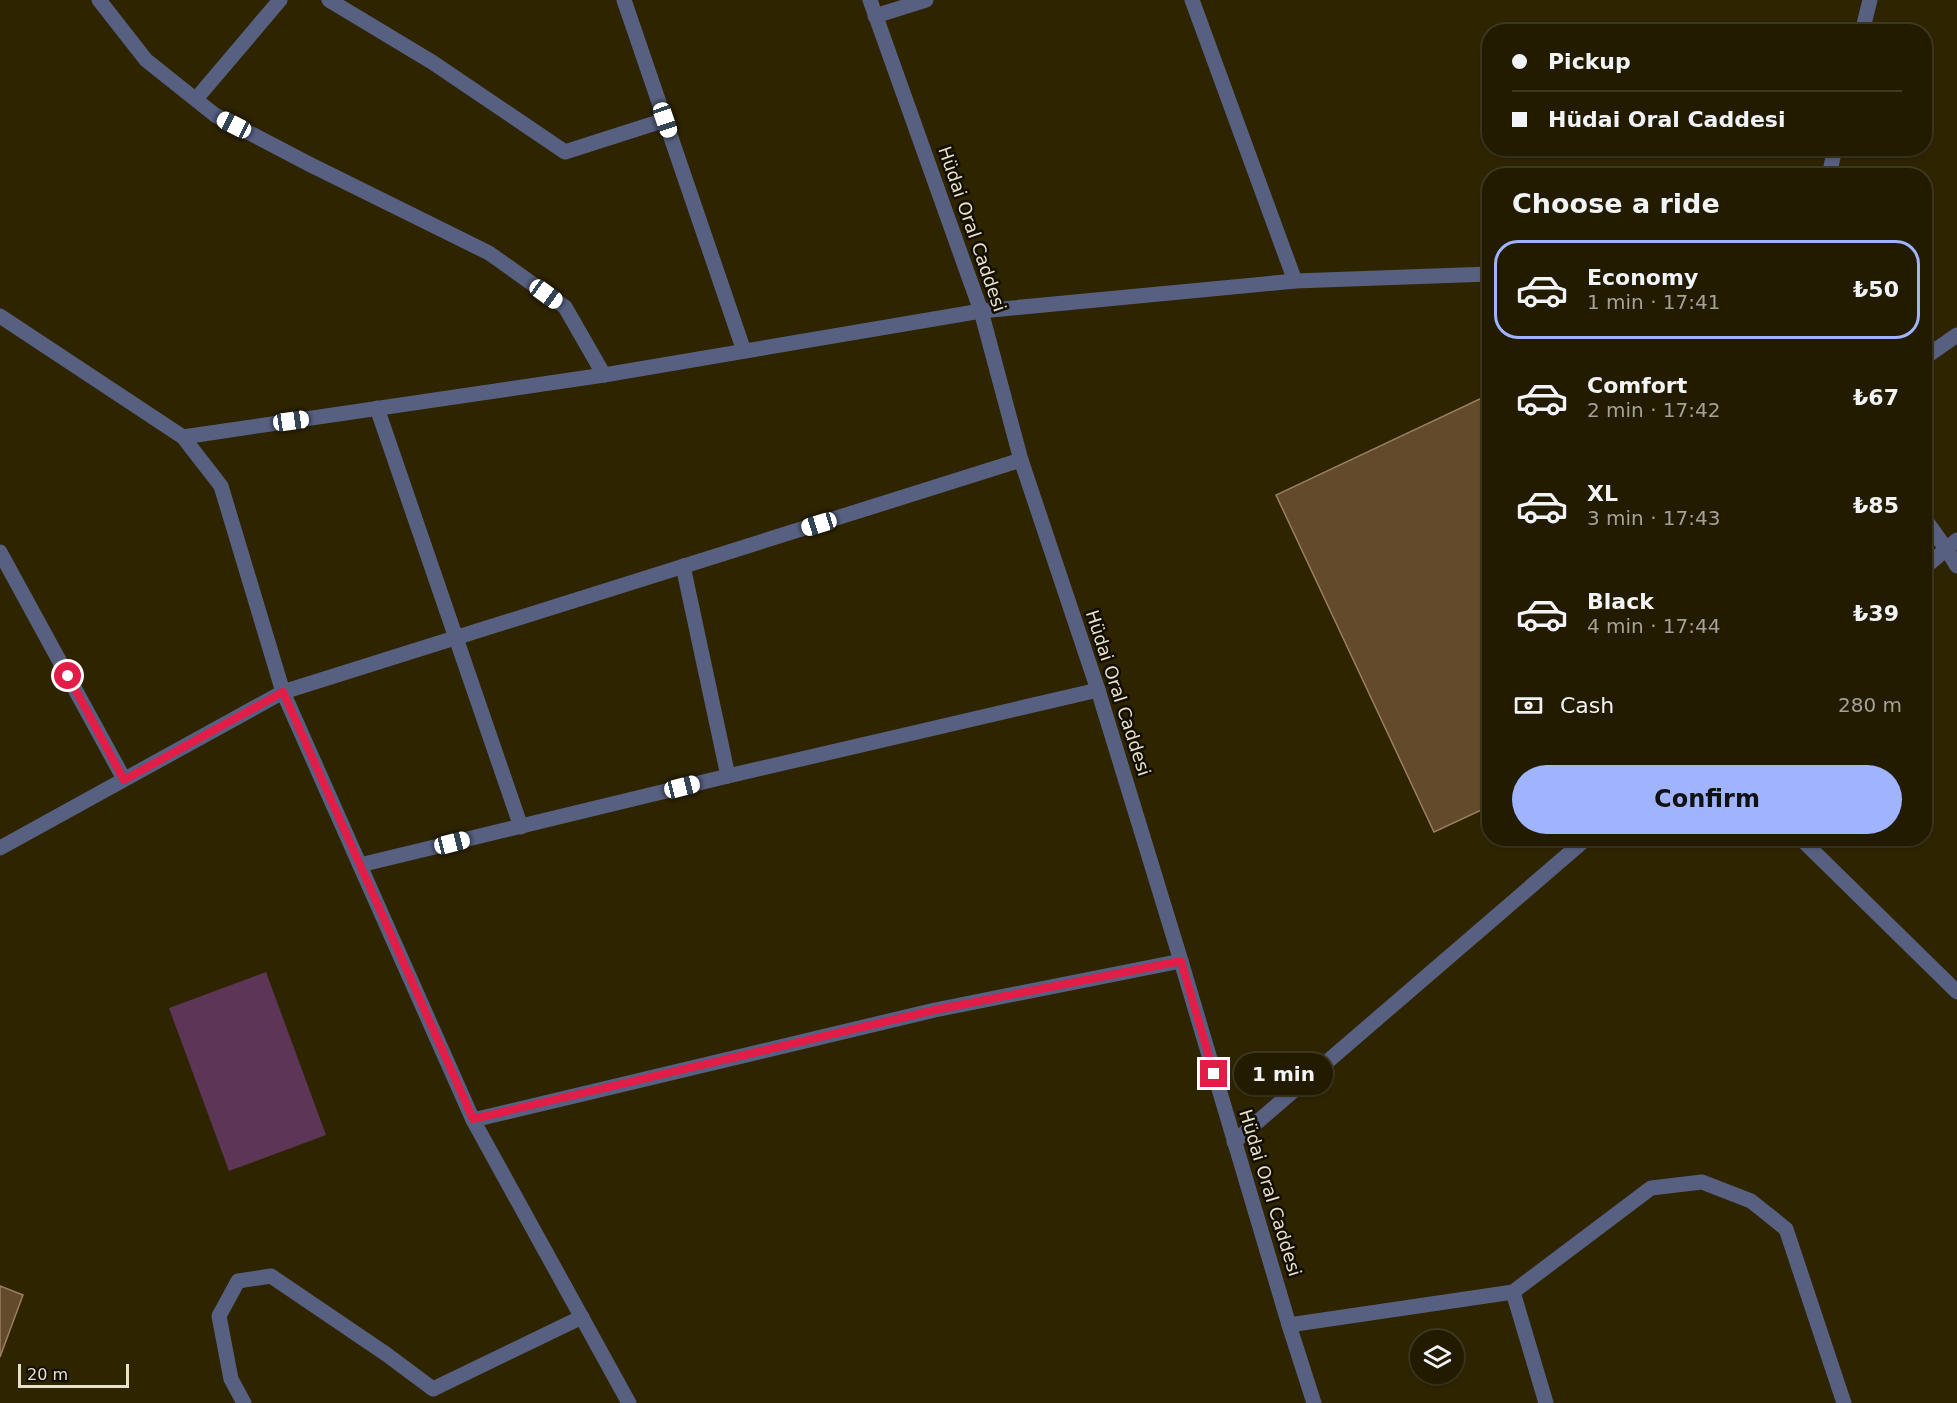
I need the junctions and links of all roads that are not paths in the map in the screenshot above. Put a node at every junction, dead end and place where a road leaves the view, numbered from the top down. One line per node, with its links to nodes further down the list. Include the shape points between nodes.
1 (99, 0): 11 (street, via 146,60)
2 (280, 0): 11 (street)
3 (329, 0): 12 (street, via 432,62 565,152)
4 (624, 0): 12 (street)
5 (870, 0): 9 (street, Hüdai Oral Caddesi)
6 (926, 0): 9 (street)
7 (1192, 0): 14 (street)
8 (1870, 0): 10 (street)
9 (875, 16): 15 (street, Hüdai Oral Caddesi)
10 (1864, 24)
11 (196, 99): 20 (street, via 215,115 489,253 565,307)
12 (665, 120): 18 (street)
13 (1482, 274): 14 (street)
14 (1295, 280): 15 (street)
15 (981, 311): 18 (street); 23 (street, Hüdai Oral Caddesi)
16 (0, 316): 22 (street)
17 (1957, 335): 19 (street)
18 (744, 351): 20 (street)
19 (1932, 352)
20 (604, 375): 21 (street)
21 (377, 408): 22 (street); 30 (street)
22 (183, 437): 32 (street, via 220,486)
23 (1022, 460): 28 (street); 31 (street, Hüdai Oral Caddesi)
24 (1932, 526): 25 (street)
25 (1952, 545): 27 (street); 29 (street)
26 (0, 552): 34 (street)
27 (1932, 561)
28 (683, 566): 30 (street); 33 (street)
29 (1957, 566)
30 (456, 637): 32 (street); 35 (street)
31 (1098, 690): 33 (street); 40 (street, Hüdai Oral Caddesi)
32 (283, 692): 34 (street); 39 (street)
33 (728, 776): 35 (street)
34 (124, 780): 38 (street)
35 (521, 826): 39 (street)
36 (1578, 846): 43 (street)
37 (1808, 846): 41 (street)
38 (0, 848)
39 (360, 865): 42 (street)
40 (1181, 961): 42 (street, via 935,1010); 43 (street, Hüdai Oral Caddesi)
41 (1957, 992)
42 (473, 1119): 45 (street)
43 (1234, 1142): 46 (street, Hüdai Oral Caddesi)
44 (1514, 1292): 46 (street); 51 (street); 52 (street, via 1651,1188 1702,1182 1751,1201 1786,1229)
45 (582, 1317): 47 (street); 49 (street)
46 (1289, 1325): 50 (street, Hüdai Oral Caddesi)
47 (436, 1396): 48 (street, via 386,1354 272,1276 238,1281 219,1316 231,1379)
48 (244, 1403)
49 (629, 1403)
50 (1314, 1403)
51 (1546, 1403)
52 (1844, 1403)

